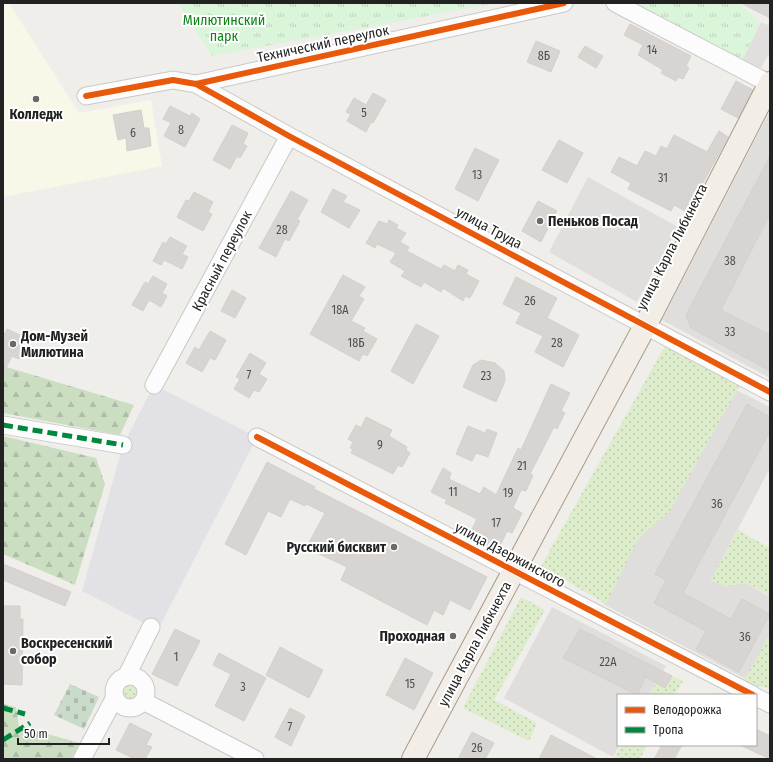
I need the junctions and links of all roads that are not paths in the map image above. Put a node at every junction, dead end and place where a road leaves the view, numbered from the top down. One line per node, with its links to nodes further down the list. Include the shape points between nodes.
1 (564, 3): 3 (street, Технический переулок)
2 (614, 3): 4 (street)
3 (196, 84): 5 (street, Технический переулок, via 173,80); 6 (street, улица Труда)
4 (770, 84): 7 (main road, улица Карла Либкнехта)
5 (86, 96)
6 (289, 136): 7 (street, улица Труда); 8 (street, Красный переулок)
7 (645, 326): 9 (street, улица Труда); 13 (main road, улица Карла Либкнехта)
8 (154, 385)
9 (770, 392)
10 (3, 425): 12 (street)
11 (257, 437): 13 (street, улица Дзержинского)
12 (123, 445)
13 (514, 570): 16 (street, улица Дзержинского); 23 (main road, улица Карла Либкнехта)
14 (151, 627): 15 (street)
15 (126, 677): 17 (street, via 119,680 115,686); 19 (street, via 133,676 144,684 146,692)
16 (751, 694)
17 (115, 696): 19 (street, via 121,706 127,709 134,708); 21 (street)
18 (757, 698): 20 (street)
19 (143, 701): 22 (street)
20 (770, 704)
21 (82, 759)
22 (255, 759)
23 (413, 759)

